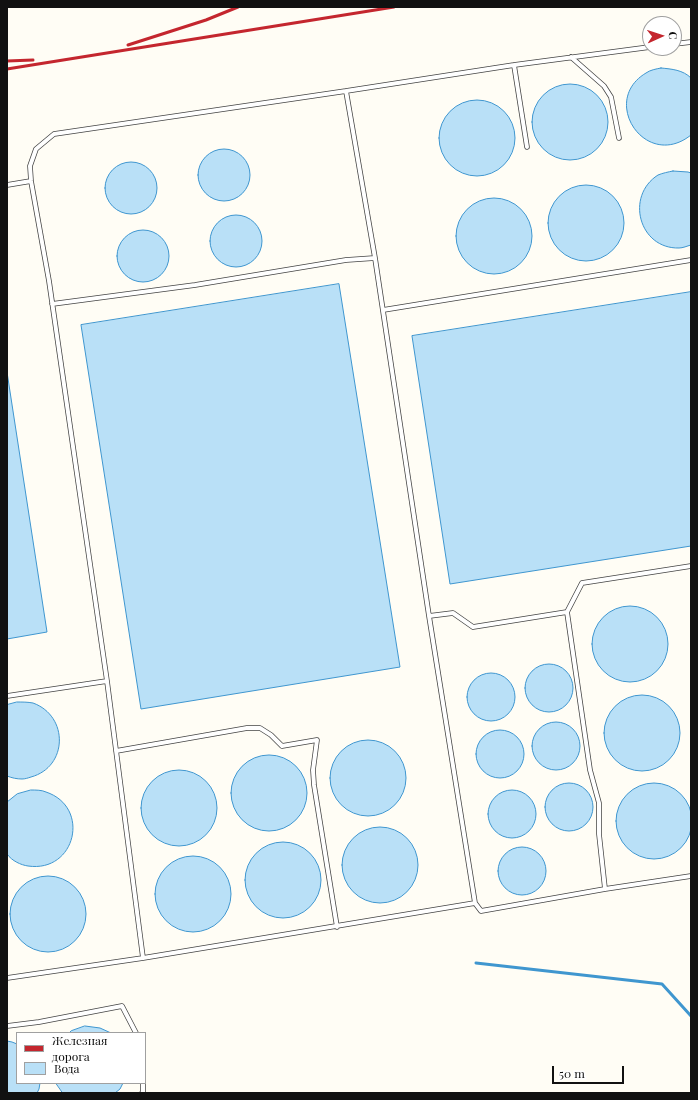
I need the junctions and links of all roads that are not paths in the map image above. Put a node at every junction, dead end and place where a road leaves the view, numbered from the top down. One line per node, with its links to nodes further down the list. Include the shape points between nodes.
1 (642, 48): 2 (lane)
2 (571, 57): 3 (lane); 5 (lane, via 604,86 611,97)
3 (514, 65): 4 (lane); 6 (lane)
4 (346, 91): 7 (lane, via 54,134 36,149 30,166); 9 (lane)
5 (619, 138)
6 (527, 147)
7 (31, 181): 8 (lane); 11 (lane)
8 (7, 185)
9 (375, 258): 11 (lane, via 346,260 195,285); 12 (lane)
10 (691, 260): 12 (lane)
11 (52, 304): 16 (lane)
12 (383, 310): 15 (lane)
13 (691, 566): 14 (lane, via 582,583)
14 (567, 612): 15 (lane, via 473,627 453,613); 20 (lane, via 590,770 599,803 599,834)
15 (429, 616): 21 (lane)
16 (107, 681): 17 (lane); 18 (lane)
17 (7, 696)
18 (116, 751): 22 (lane, via 246,728 260,728 282,746 317,740 314,785); 23 (lane)
19 (691, 876): 20 (lane)
20 (606, 889): 21 (lane, via 481,911)
21 (476, 903): 22 (lane)
22 (337, 927): 23 (lane)
23 (143, 958): 24 (lane)
24 (7, 978)
25 (7, 1026): 26 (lane, via 122,1006)
26 (135, 1032)

